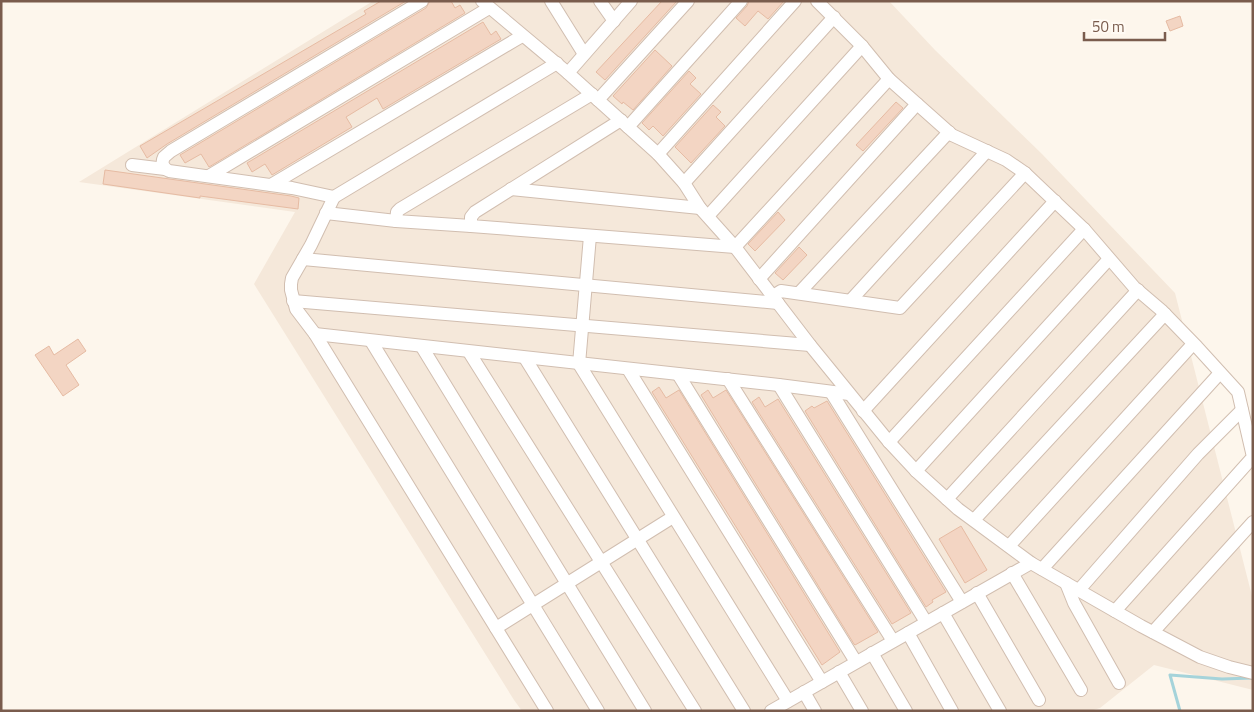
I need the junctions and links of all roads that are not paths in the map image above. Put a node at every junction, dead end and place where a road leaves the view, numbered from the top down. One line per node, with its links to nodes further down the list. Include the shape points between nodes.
1 (422, 1): 25 (street, via 171,151 162,161)
2 (551, 1): 14 (street)
3 (600, 1): 11 (street)
4 (631, 1): 11 (street)
5 (688, 1): 18 (street)
6 (741, 1): 20 (street)
7 (794, 1): 23 (street)
8 (817, 1): 10 (street)
9 (486, 5): 12 (street); 27 (street)
10 (834, 17): 13 (street); 28 (street)
11 (614, 21): 14 (street)
12 (522, 36): 15 (street); 29 (street)
13 (862, 46): 17 (street); 33 (street)
14 (584, 54): 16 (street)
15 (557, 63): 16 (street); 31 (street)
16 (568, 73): 18 (street)
17 (889, 78): 19 (street); 39 (street)
18 (595, 97): 20 (street); 35 (street, via 400,209)
19 (917, 104): 21 (street); 42 (street)
20 (625, 124): 23 (street); 30 (street)
21 (949, 132): 22 (street); 45 (street)
22 (987, 151): 26 (street); 47 (street)
23 (658, 154): 28 (street)
24 (132, 165): 25 (street)
25 (165, 169): 27 (street)
26 (1025, 173): 32 (street); 47 (street, via 900,308)
27 (208, 176): 29 (street)
28 (684, 183): 33 (street)
29 (271, 185): 31 (street)
30 (511, 190): 33 (street); 36 (street, via 475,212)
31 (334, 197): 34 (street)
32 (1055, 201): 37 (street); 67 (street)
33 (704, 212): 39 (street)
34 (326, 214): 35 (street); 40 (street)
35 (396, 221): 36 (street)
36 (471, 226): 38 (street)
37 (1084, 230): 41 (street); 68 (street)
38 (590, 236): 39 (street); 43 (street)
39 (735, 247): 42 (street)
40 (303, 259): 43 (street); 48 (street, via 292,278 290,290)
41 (1108, 259): 44 (street); 69 (street)
42 (759, 279): 46 (street)
43 (586, 284): 46 (street); 50 (street)
44 (1138, 290): 49 (street); 70 (street)
45 (799, 293): 46 (street, via 781,291); 47 (street)
46 (776, 299): 54 (street)
47 (851, 300)
48 (293, 301): 50 (street); 51 (street)
49 (1165, 314): 53 (street); 72 (street)
50 (582, 326): 54 (street); 58 (street)
51 (315, 334): 52 (street); 88 (street)
52 (371, 341): 55 (street); 84 (street)
53 (1194, 344): 60 (street); 75 (street)
54 (810, 345): 65 (street)
55 (422, 346): 56 (street); 79 (street)
56 (469, 352): 57 (street); 76 (street)
57 (525, 358): 58 (street); 74 (street)
58 (579, 364): 59 (street); 71 (street)
59 (628, 369): 61 (street); 96 (street)
60 (1220, 373): 66 (street, via 1238,392); 77 (street)
61 (678, 374): 62 (street); 93 (street)
62 (728, 379): 63 (street); 91 (street)
63 (779, 385): 64 (street); 87 (street)
64 (831, 392): 65 (street); 83 (street)
65 (849, 394): 67 (street)
66 (1242, 410): 81 (street, via 1198,454); 85 (street, via 1253,457)
67 (863, 411): 68 (street)
68 (889, 442): 69 (street)
69 (916, 471): 70 (street)
70 (947, 499): 72 (street)
71 (673, 517): 74 (street); 101 (street)
72 (974, 520): 75 (street)
73 (1253, 522): 89 (street)
74 (638, 539): 76 (street); 106 (street)
75 (1009, 546): 77 (street)
76 (602, 562): 79 (street); 105 (street)
77 (1037, 566): 78 (street); 80 (street)
78 (1012, 574): 82 (street); 98 (street)
79 (567, 583): 84 (street); 104 (street)
80 (1066, 583): 81 (street); 97 (street)
81 (1079, 590): 85 (street)
82 (977, 593): 83 (street); 100 (street)
83 (962, 602): 86 (street)
84 (533, 605): 88 (street); 103 (street)
85 (1115, 611): 89 (street)
86 (943, 613): 87 (street); 112 (street)
87 (926, 622): 90 (street)
88 (496, 628): 102 (street)
89 (1153, 632): 95 (street, via 1200,657)
90 (908, 633): 91 (street); 111 (street)
91 (893, 641): 92 (street)
92 (872, 653): 93 (street); 110 (street)
93 (856, 662): 94 (street)
94 (839, 672): 96 (street); 109 (street)
95 (1253, 673)
96 (822, 682): 99 (street)
97 (1120, 683)
98 (1081, 690)
99 (804, 692): 101 (street); 108 (street)
100 (1039, 700)
101 (788, 701): 107 (street)
102 (547, 711)
103 (598, 711)
104 (645, 711)
105 (695, 711)
106 (744, 711)
107 (770, 711)
108 (815, 711)
109 (862, 711)
110 (906, 711)
111 (952, 711)
112 (1000, 711)

